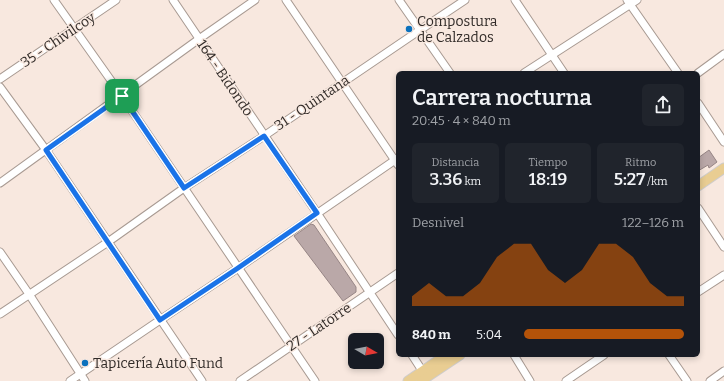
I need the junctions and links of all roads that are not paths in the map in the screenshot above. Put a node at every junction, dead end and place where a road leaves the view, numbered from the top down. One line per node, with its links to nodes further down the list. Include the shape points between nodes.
1 (54, 0): 11 (street)
2 (116, 0): 11 (street, 35 - Chivilcoy)
3 (173, 0): 13 (street, 164 - Bidondo)
4 (255, 0): 13 (street)
5 (286, 0): 22 (street)
6 (400, 0): 12 (street)
7 (465, 0): 12 (street, 31 - Quintana)
8 (515, 0): 14 (street)
9 (637, 0): 10 (street)
10 (628, 2): 14 (street); 19 (street)
11 (74, 28): 21 (street, 35 - Chivilcoy); 24 (street)
12 (420, 30): 16 (street); 22 (street, 31 - Quintana)
13 (199, 39): 24 (street); 26 (street, 164 - Bidondo)
14 (552, 54): 17 (street); 18 (street)
15 (724, 54): 20 (street)
16 (449, 71)
17 (527, 71)
18 (563, 71)
19 (677, 71)
20 (700, 72)
21 (0, 79)
22 (342, 83): 26 (street, 31 - Quintana); 29 (street)
23 (0, 87): 28 (street)
24 (122, 96): 28 (street); 35 (street)
25 (700, 106): 27 (street)
26 (264, 136): 35 (street, 31 - Quintana); 38 (street, 164 - Bidondo)
27 (724, 142)
28 (46, 150): 33 (street); 39 (street)
29 (396, 160)
30 (396, 162): 38 (street)
31 (724, 168): 34 (main road)
32 (724, 175): 36 (main road)
33 (0, 183)
34 (700, 185)
35 (184, 188): 39 (street, 31 - Quintana); 42 (street)
36 (700, 192)
37 (700, 211): 40 (street)
38 (317, 213): 42 (street); 46 (street, 164 - Bidondo)
39 (108, 242): 47 (street, 31 - Quintana); 49 (street)
40 (724, 247)
41 (0, 252): 47 (street)
42 (238, 268): 49 (street); 51 (street)
43 (396, 274): 46 (street, 27 - Latorre)
44 (724, 275): 45 (street)
45 (700, 291)
46 (369, 292): 50 (street, 164 - Bidondo); 51 (street, 27 - Latorre)
47 (29, 294): 48 (street, 31 - Quintana); 59 (street)
48 (0, 314)
49 (160, 320): 59 (street); 63 (street)
50 (396, 332)
51 (291, 346): 64 (street, 27 - Latorre); 65 (street)
52 (413, 357): 60 (street)
53 (444, 357): 60 (main road)
54 (456, 357): 60 (main road)
55 (515, 357): 67 (street)
56 (601, 357): 68 (street)
57 (670, 357): 69 (street)
58 (724, 371): 70 (street)
59 (80, 374): 61 (street); 62 (street)
60 (423, 376): 66 (main road)
61 (70, 381)
62 (85, 381)
63 (202, 381)
64 (240, 381)
65 (315, 381)
66 (408, 381)
67 (530, 381)
68 (566, 381)
69 (687, 381)
70 (710, 381)

